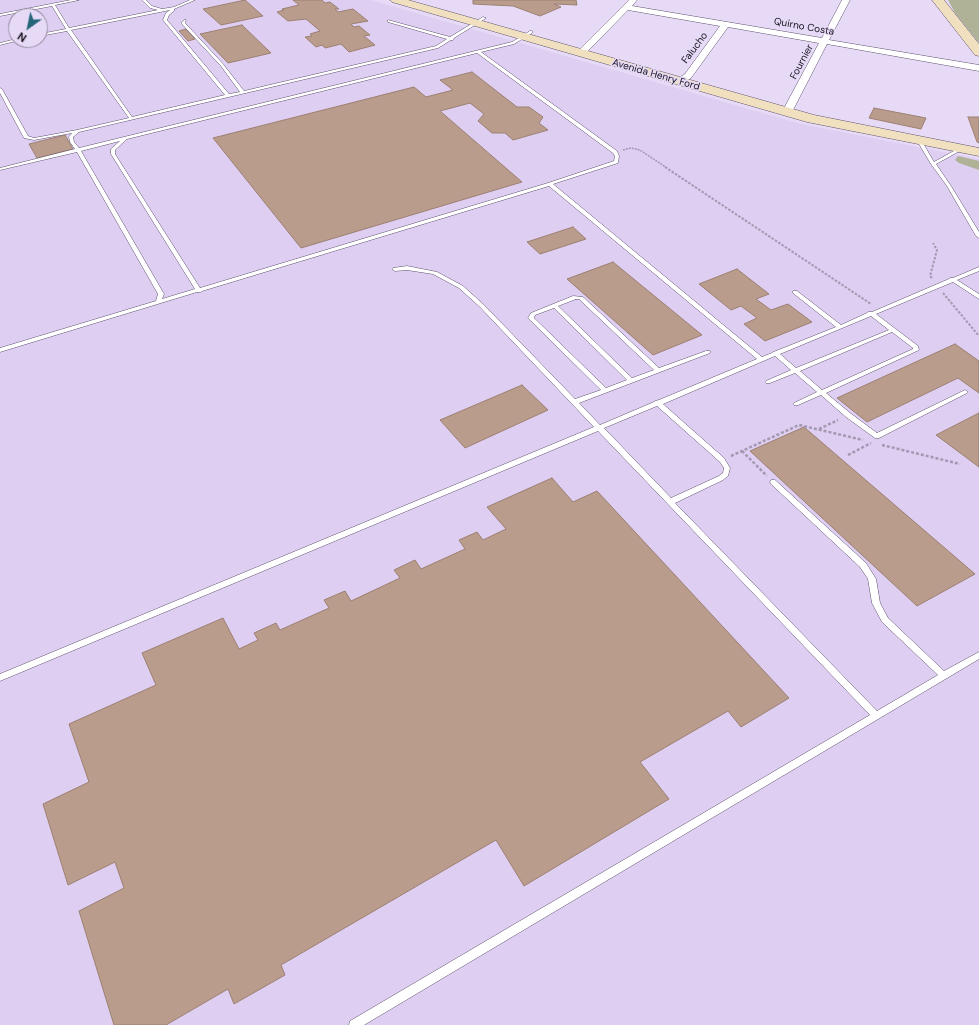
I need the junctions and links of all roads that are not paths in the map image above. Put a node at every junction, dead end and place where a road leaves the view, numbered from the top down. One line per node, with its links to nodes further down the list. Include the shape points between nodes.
1 (77, 0): 9 (lane)
2 (144, 0): 12 (lane, via 151,7)
3 (193, 0): 11 (lane)
4 (396, 0): 16 (main road, Avenida Henry Ford)
5 (419, 0): 16 (main road, Avenida Henry Ford)
6 (632, 0): 10 (street)
7 (846, 0): 22 (street, Fournier)
8 (938, 0): 25 (main road)
9 (53, 5): 13 (lane); 18 (lane)
10 (626, 7): 17 (street, Quirno Costa); 23 (street)
11 (175, 8): 12 (lane); 30 (lane, via 167,14 166,20)
12 (163, 10): 18 (lane)
13 (0, 15)
14 (185, 21): 29 (lane, via 184,23)
15 (389, 21): 21 (lane)
16 (480, 21): 20 (main road, Avenida Henry Ford); 21 (lane)
17 (726, 24): 22 (street, Quirno Costa); 27 (street, Falucho)
18 (69, 30): 19 (lane); 32 (lane)
19 (48, 34)
20 (528, 34): 23 (main road, Avenida Henry Ford); 24 (lane, via 513,43)
21 (452, 39): 29 (lane, via 432,48)
22 (825, 42): 26 (street, Quirno Costa); 31 (street, Fournier)
23 (585, 50): 27 (main road, Avenida Henry Ford)
24 (478, 52): 34 (lane); 41 (lane, via 615,152 618,159 613,165)
25 (979, 52)
26 (979, 68)
27 (683, 79): 31 (main road, Avenida Henry Ford)
28 (0, 88): 33 (lane, via 26,137 34,139)
29 (243, 92): 30 (lane)
30 (228, 96): 32 (lane)
31 (789, 109): 35 (main road, Avenida Henry Ford, via 838,126)
32 (131, 118): 33 (lane)
33 (77, 131): 37 (lane, via 71,137)
34 (129, 137): 37 (lane); 46 (lane, via 113,150 113,154)
35 (918, 139): 36 (main road, Avenida Henry Ford); 39 (lane)
36 (963, 148): 38 (main road, Avenida Henry Ford); 39 (lane)
37 (78, 150): 40 (lane); 49 (lane, via 161,294)
38 (979, 152)
39 (933, 164): 42 (lane)
40 (0, 169)
41 (550, 184): 46 (lane); 57 (lane)
42 (979, 236)
43 (395, 269): 65 (lane, via 407,268 436,273 461,287)
44 (979, 269): 45 (lane)
45 (952, 279): 48 (lane); 51 (lane)
46 (200, 291): 49 (lane)
47 (795, 292): 52 (lane)
48 (979, 296)
49 (158, 303): 54 (lane)
50 (554, 305): 58 (lane, via 575,297 581,298); 60 (lane); 62 (lane, via 532,314 531,318)
51 (870, 313): 52 (lane); 53 (lane)
52 (839, 326): 56 (lane)
53 (892, 330): 59 (lane); 64 (lane, via 916,347 916,350)
54 (0, 350)
55 (708, 352): 58 (lane)
56 (776, 353): 57 (lane); 59 (lane)
57 (760, 360): 66 (lane)
58 (658, 370): 60 (lane)
59 (797, 371): 61 (lane); 64 (lane)
60 (631, 381): 62 (lane)
61 (768, 382)
62 (605, 390): 65 (lane)
63 (965, 392): 64 (lane, via 877,436)
64 (823, 393): 67 (lane)
65 (574, 402): 68 (lane)
66 (657, 402): 68 (lane); 70 (lane, via 722,460 727,468 726,474 721,478)
67 (796, 404)
68 (600, 428): 70 (lane); 73 (lane)
69 (773, 482): 72 (lane, via 863,565 872,579 876,603 885,620)
70 (670, 502): 74 (lane)
71 (979, 655): 72 (lane)
72 (944, 676): 74 (lane)
73 (0, 678)
74 (876, 716): 75 (lane)
75 (354, 1025)

